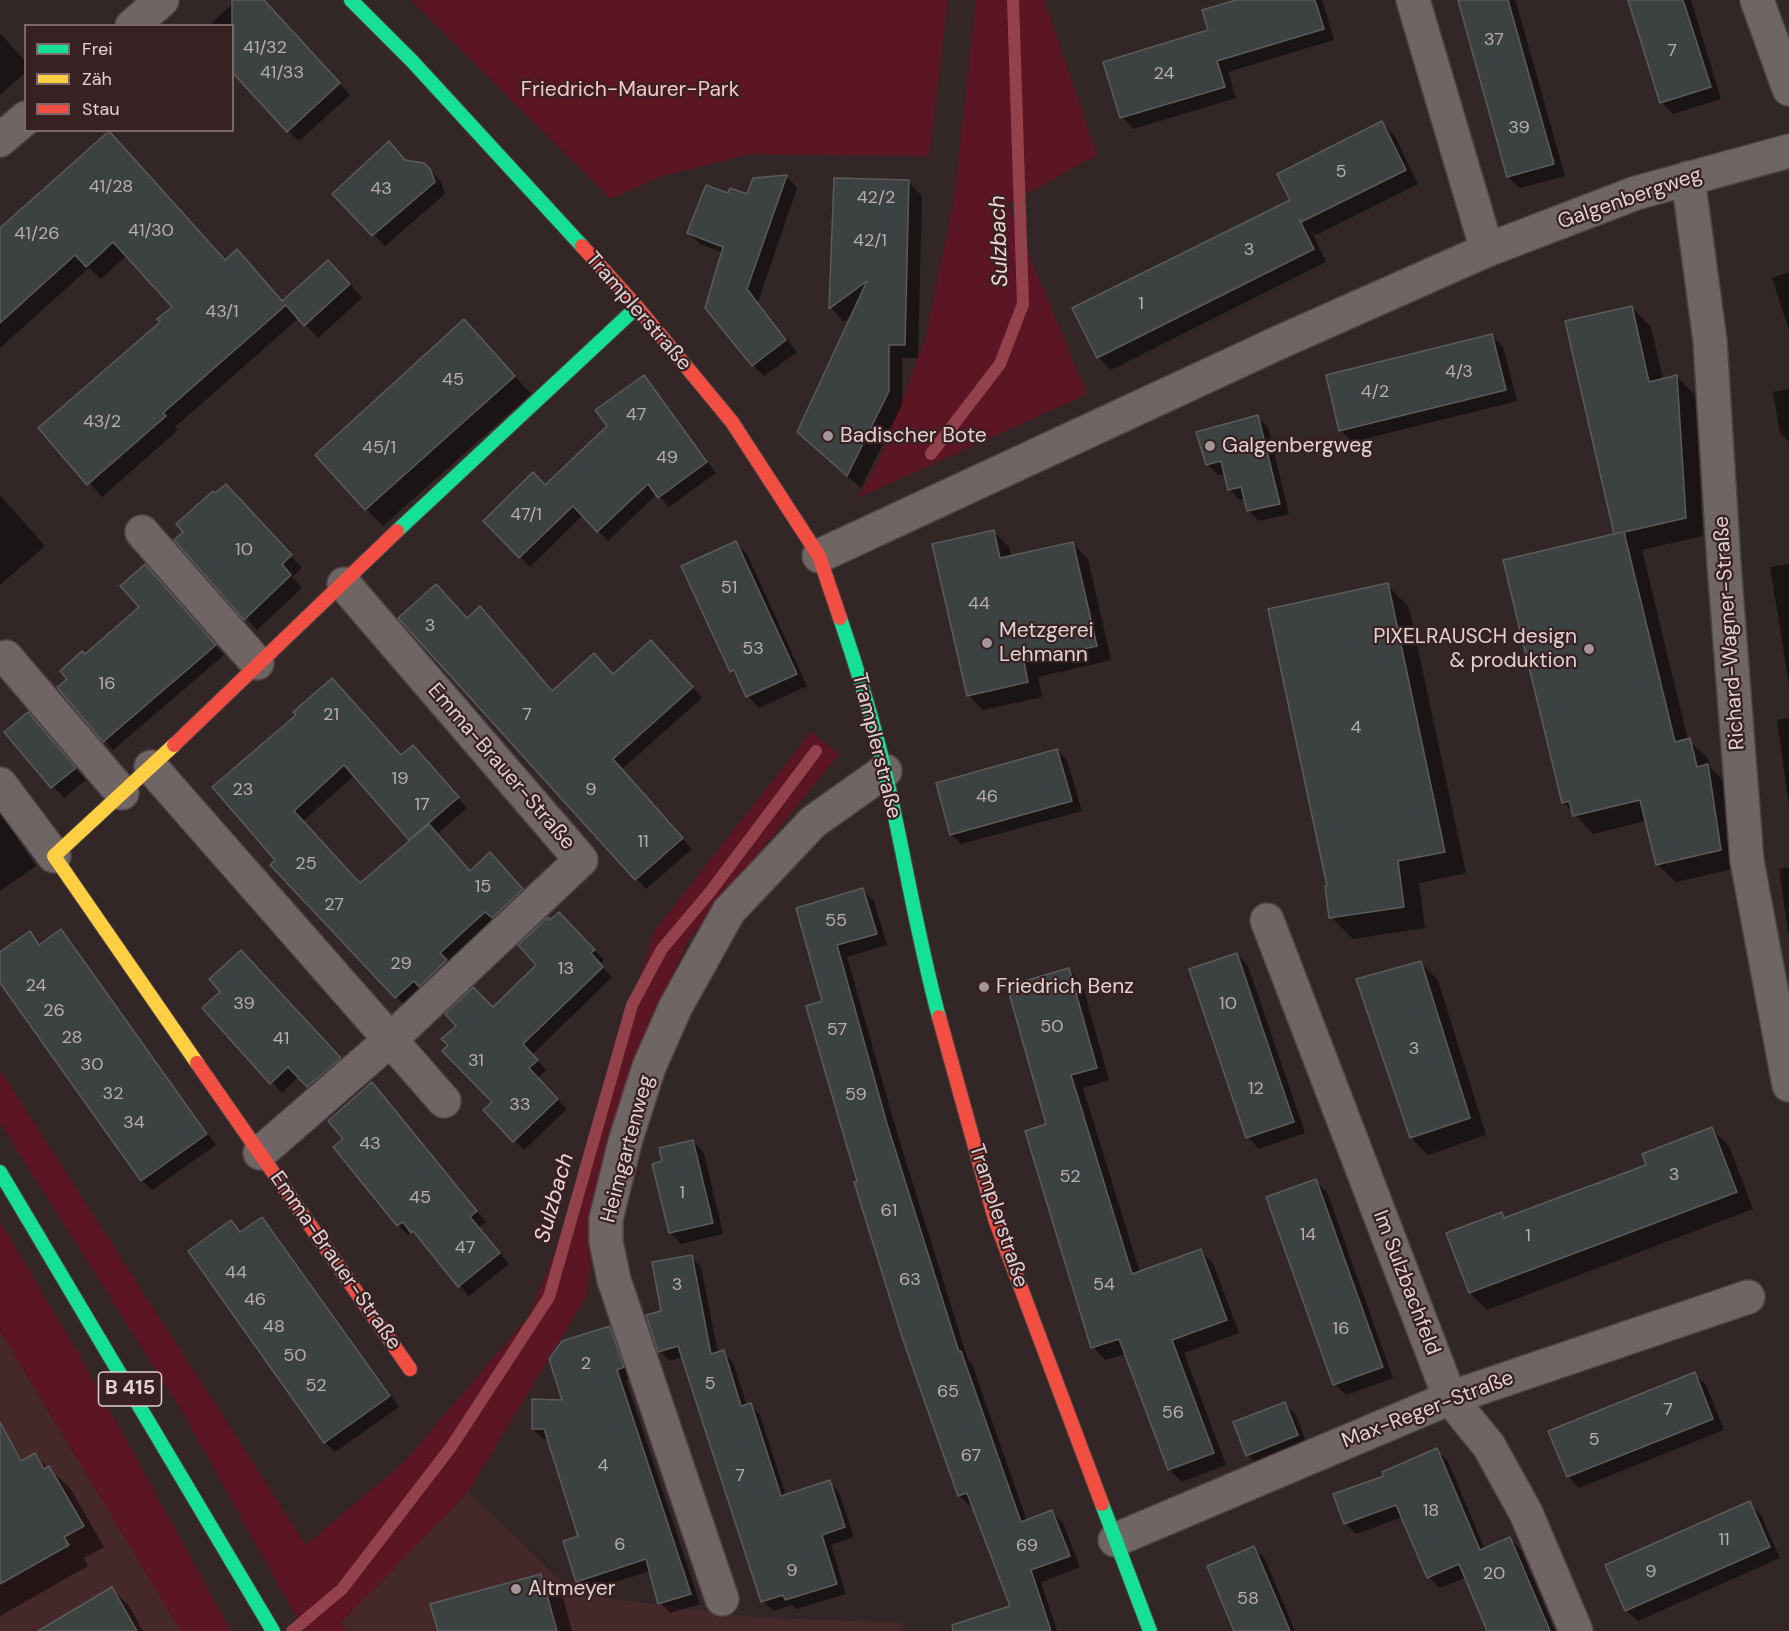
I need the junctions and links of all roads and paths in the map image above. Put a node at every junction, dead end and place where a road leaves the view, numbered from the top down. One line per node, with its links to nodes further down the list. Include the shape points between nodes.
1 (162, 0): 5 (street)
2 (351, 0): 12 (street, Tramplerstraße, via 412,61)
3 (1413, 0): 11 (street)
4 (1757, 0): 6 (street)
5 (134, 24)
6 (1789, 89)
7 (24, 120): 8 (street)
8 (0, 140)
9 (1789, 151): 10 (street, Galgenbergweg)
10 (1688, 178): 11 (street, Galgenbergweg, via 1636,193); 25 (street, Richard-Wagner-Straße, via 1710,341 1747,861)
11 (1487, 250): 14 (street, Galgenbergweg)
12 (637, 307): 14 (street, Tramplerstraße, via 732,422); 15 (street)
13 (142, 531): 17 (street)
14 (819, 556): 19 (street, Tramplerstraße, via 857,667)
15 (344, 584): 17 (street); 24 (street, Emma-Brauer-Straße, via 581,860)
16 (6, 657): 21 (street)
17 (257, 663): 18 (street)
18 (151, 767): 21 (street); 24 (street)
19 (885, 771): 32 (street, Tramplerstraße, via 926,969 995,1219); 33 (street, Heimgartenweg, via 813,822 729,911 676,1006 649,1067 606,1219 614,1280)
20 (0, 784): 22 (street, Emma-Brauer-Straße)
21 (122, 793): 22 (street)
22 (54, 856): 27 (street, Emma-Brauer-Straße)
23 (1267, 920): 31 (street, Im Sulzbachfeld)
24 (390, 1040): 26 (street); 27 (street, Emma-Brauer-Straße)
25 (1789, 1084)
26 (444, 1101)
27 (260, 1153): 30 (street, Emma-Brauer-Straße)
28 (0, 1172): 34 (street, B 415)
29 (1748, 1297): 31 (street, Max-Reger-Straße)
30 (410, 1369)
31 (1450, 1398): 32 (street, Max-Reger-Straße); 36 (street, Im Sulzbachfeld, via 1489,1446 1526,1513)
32 (1115, 1540): 35 (street, Tramplerstraße)
33 (722, 1599)
34 (273, 1631)
35 (1150, 1631)
36 (1576, 1631)

